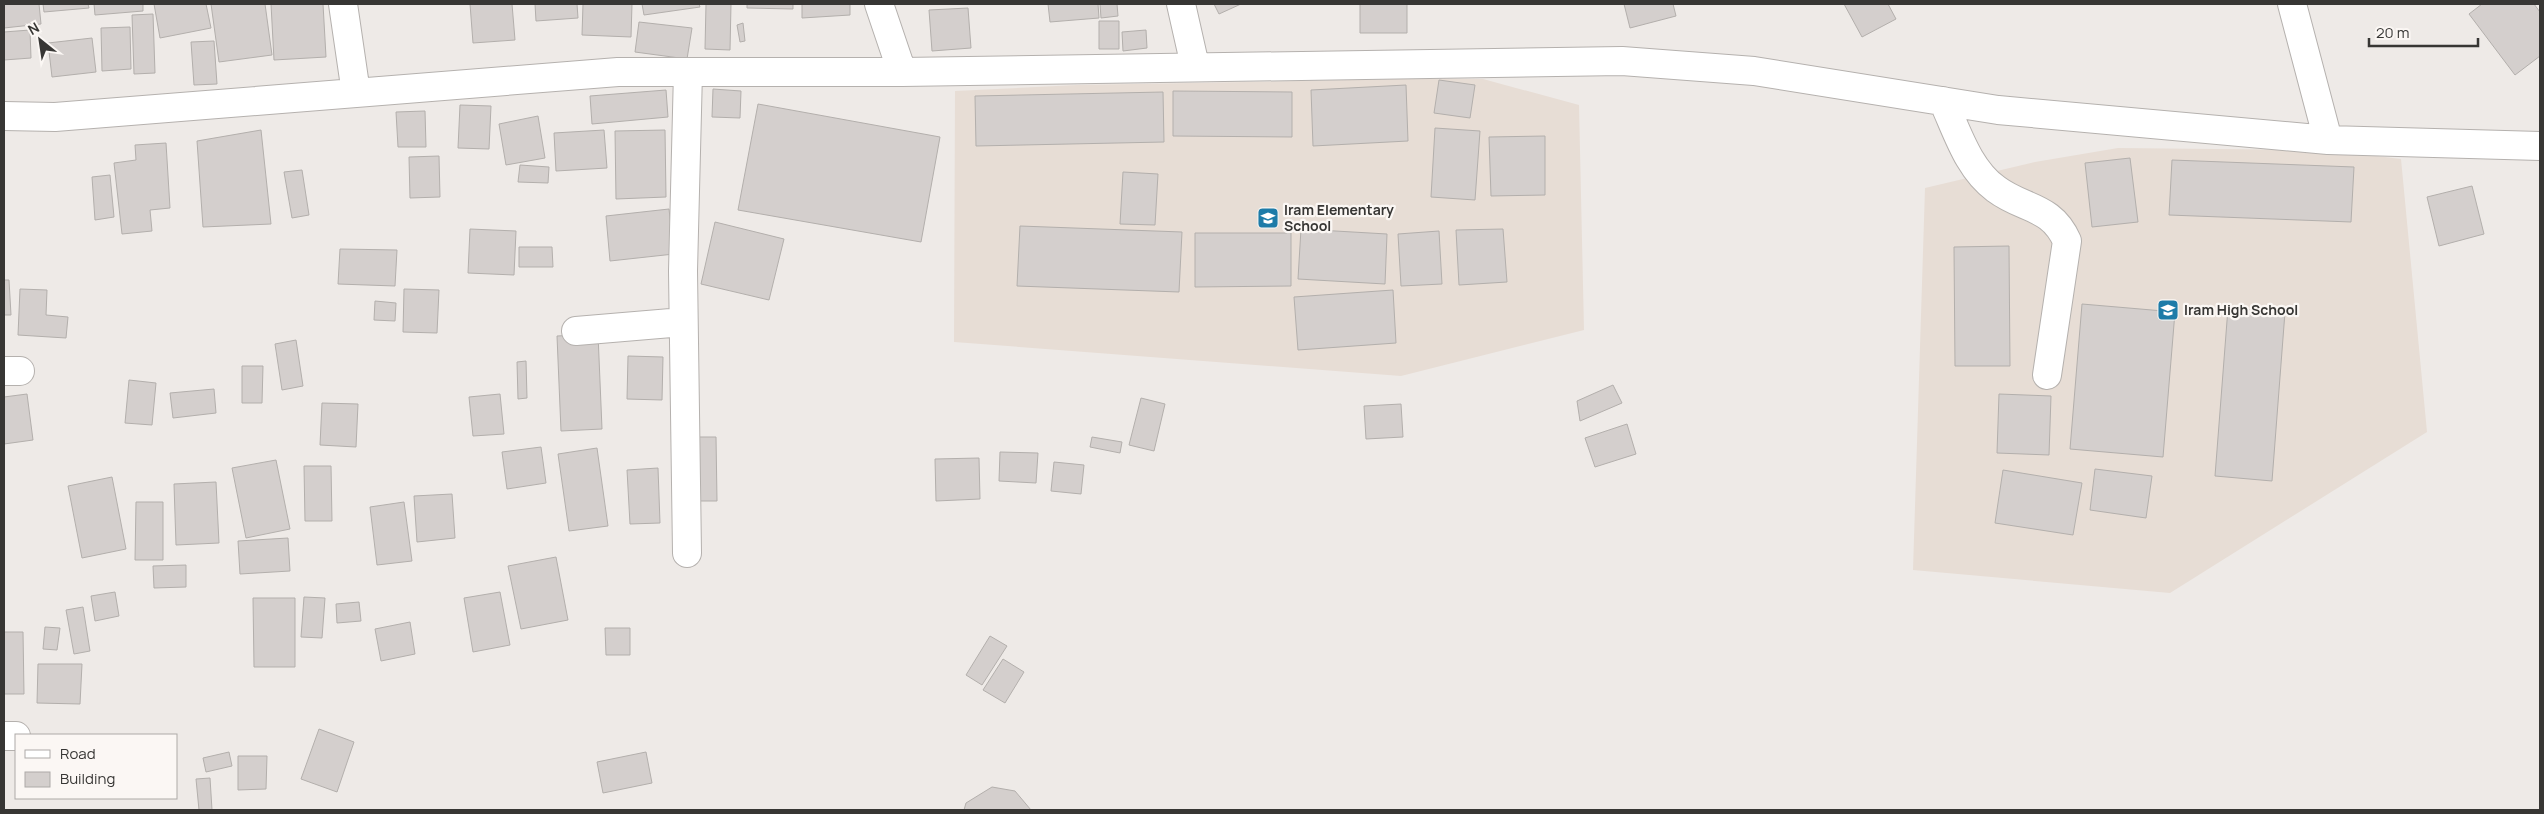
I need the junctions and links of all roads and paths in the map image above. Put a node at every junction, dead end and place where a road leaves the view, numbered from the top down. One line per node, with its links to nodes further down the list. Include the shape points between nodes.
1 (343, 4): 8 (street)
2 (879, 4): 7 (street)
3 (1181, 4): 5 (street)
4 (2292, 4): 11 (street)
5 (1195, 66): 7 (street); 9 (street, via 1622,61 1754,71)
6 (688, 72): 7 (street); 8 (street, via 618,72); 13 (street)
7 (902, 72)
8 (356, 93): 10 (street, via 55,117)
9 (1943, 101): 11 (street, via 1998,110); 15 (street, via 1974,166 1994,188 2046,214 2060,225 2067,241)
10 (4, 116)
11 (2328, 140): 12 (street)
12 (2540, 146)
13 (683, 322): 14 (street); 16 (street)
14 (576, 331)
15 (2047, 375)
16 (687, 553)

